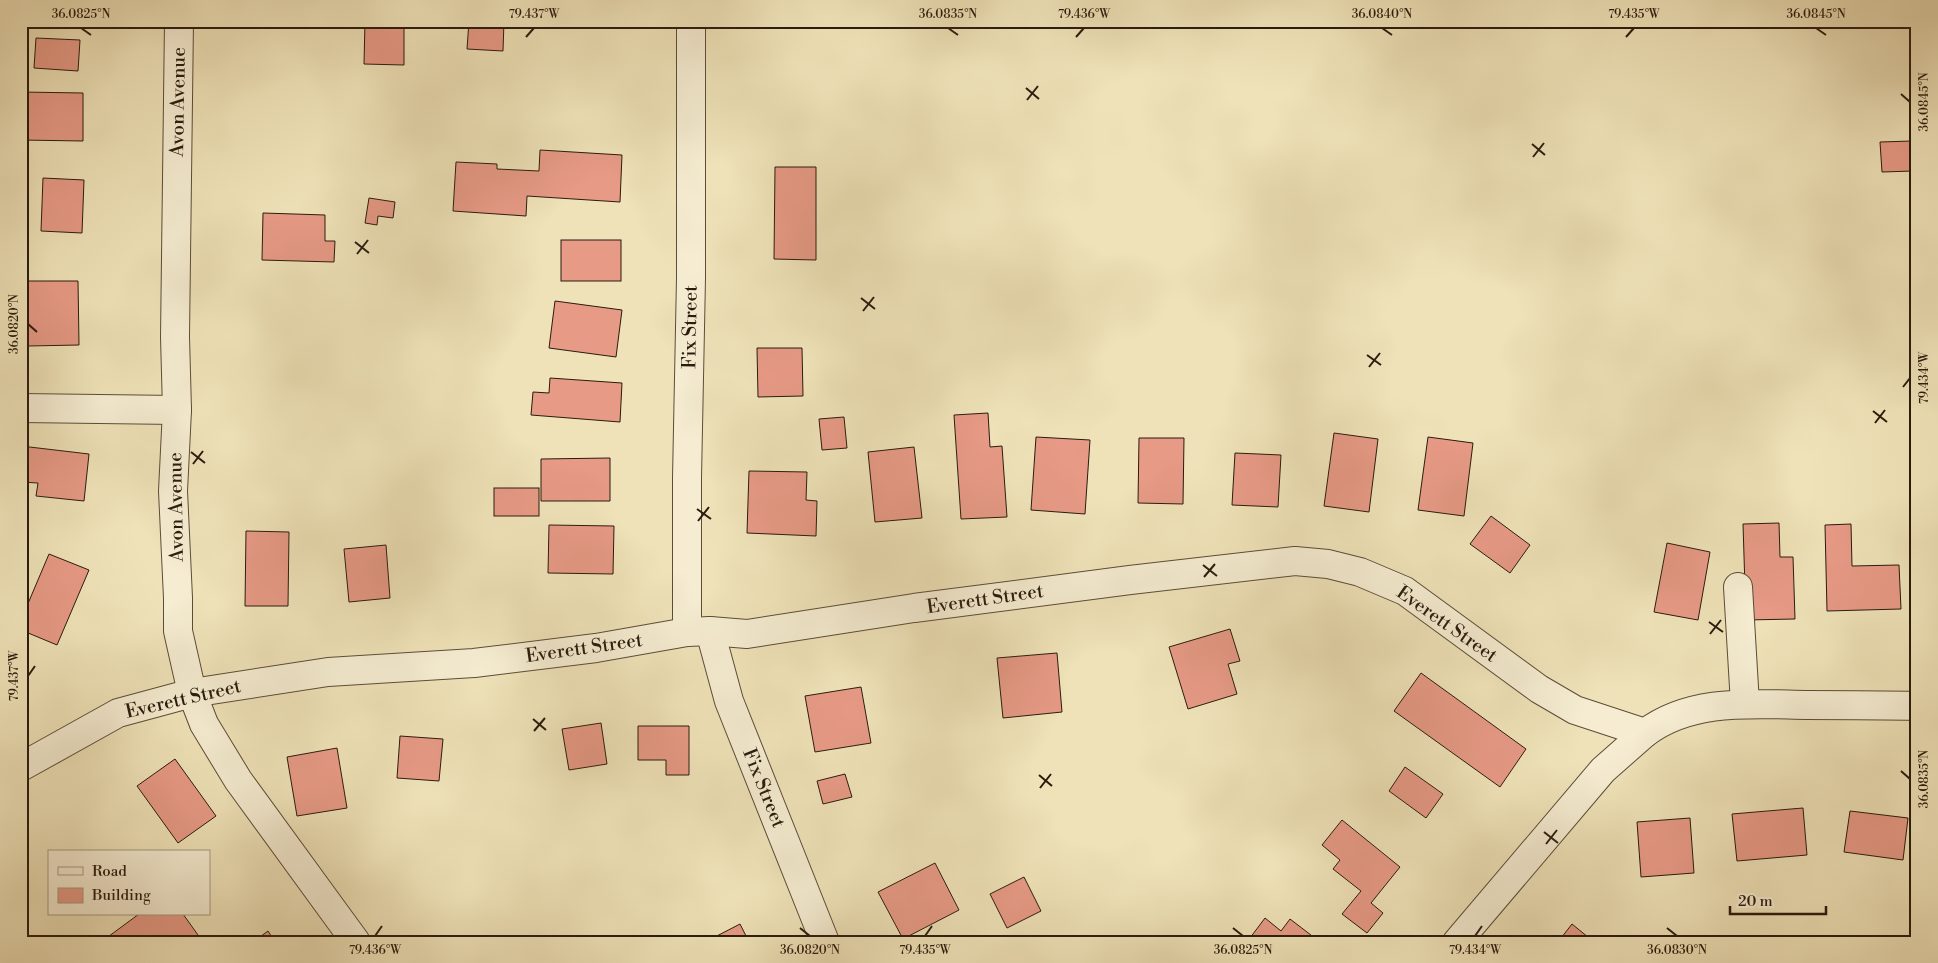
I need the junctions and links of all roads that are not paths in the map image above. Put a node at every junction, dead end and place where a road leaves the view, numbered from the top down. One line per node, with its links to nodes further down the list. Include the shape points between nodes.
1 (180, 21): 4 (street, Avon Avenue, via 175,338)
2 (691, 21): 6 (street, Fix Street, via 687,478)
3 (21, 408): 4 (street)
4 (177, 410): 7 (street, Avon Avenue, via 173,490 178,631)
5 (1738, 587): 8 (street)
6 (698, 632): 7 (street, Everett Street, via 474,663 328,672); 10 (street, Everett Street, via 747,634 924,607 1276,563 1328,564 1360,572 1405,591 1539,689 1574,710); 13 (street, Fix Street)
7 (192, 693): 11 (street, Everett Street, via 118,713); 12 (street, Avon Avenue, via 204,724 238,780)
8 (1745, 704): 9 (street); 10 (street, via 1691,711 1659,722)
9 (1917, 706)
10 (1645, 733): 14 (street, via 1602,770)
11 (21, 767)
12 (356, 942)
13 (826, 942)
14 (1457, 942)

